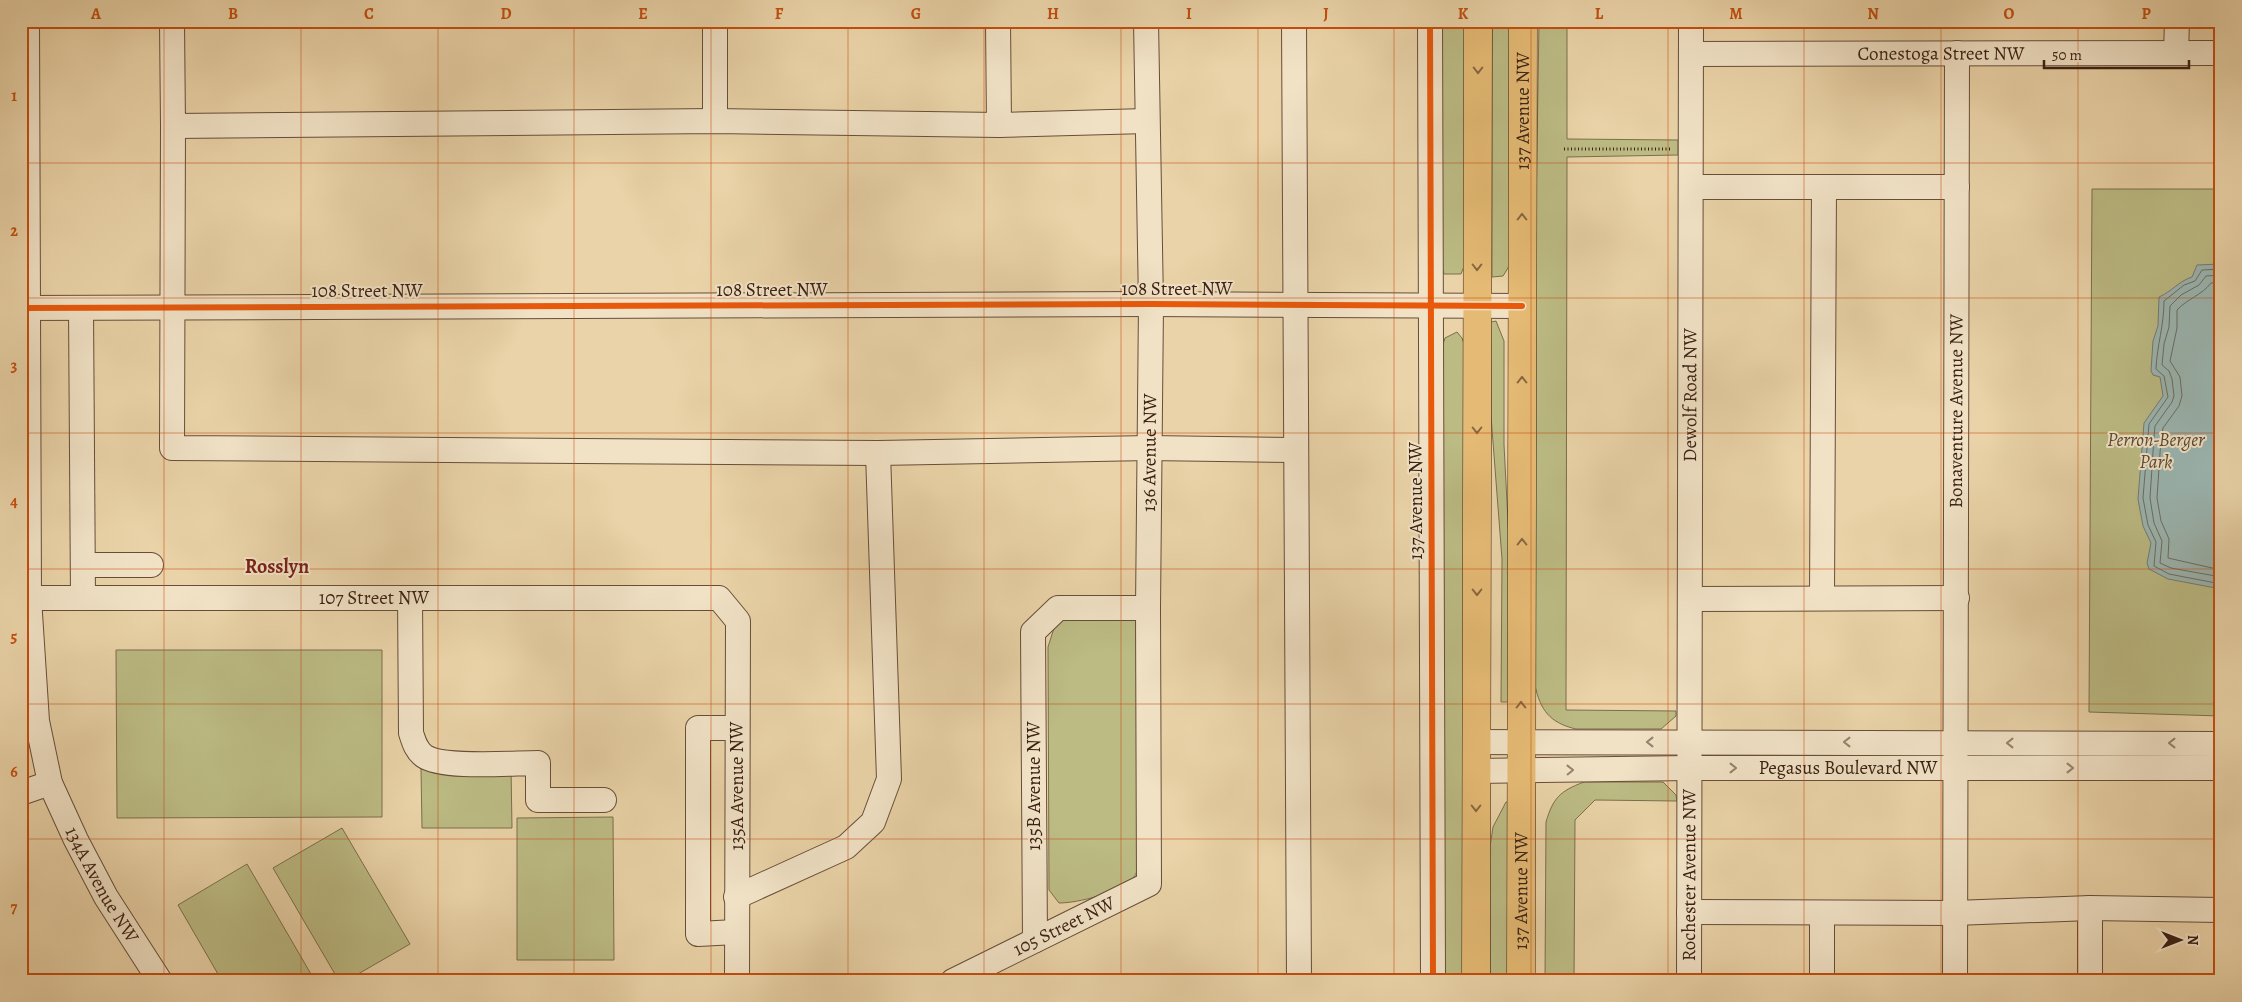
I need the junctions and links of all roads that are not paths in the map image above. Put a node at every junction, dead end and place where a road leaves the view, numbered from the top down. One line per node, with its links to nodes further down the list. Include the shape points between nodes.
1 (27, 21): 20 (street, 134A Avenue NW)
2 (172, 21): 19 (street)
3 (715, 21): 16 (street)
4 (998, 21): 18 (street)
5 (1146, 21): 17 (street, 136 Avenue NW)
6 (1294, 21): 25 (street)
7 (1430, 21): 26 (street, 137 Avenue NW)
8 (1478, 21): 27 (main road, one-way to 27)
9 (1523, 21): 28 (main road, 137 Avenue NW, one-way to 9)
10 (1691, 21): 15 (street, Dewolf Road NW)
11 (2177, 21): 13 (street)
12 (1957, 53): 13 (street, Conestoga Street NW); 15 (street, Conestoga Street NW); 23 (street, Bonaventure Avenue NW)
13 (2176, 53): 14 (street, Conestoga Street NW)
14 (2221, 53)
15 (1691, 54): 21 (street, Dewolf Road NW)
16 (715, 121): 18 (street); 19 (street)
17 (1147, 121): 18 (street); 24 (street, 136 Avenue NW)
18 (999, 125)
19 (173, 126): 29 (street)
20 (24, 134): 30 (street, 134A Avenue NW)
21 (1691, 187): 22 (street); 43 (street, Dewolf Road NW)
22 (1824, 187): 23 (street); 41 (street)
23 (1957, 187): 42 (street, Bonaventure Avenue NW)
24 (1151, 304): 25 (street, 108 Street NW); 29 (street, 108 Street NW); 32 (street, 136 Avenue NW)
25 (1296, 305): 26 (street, 108 Street NW); 33 (street)
26 (1430, 306): 27 (street, 108 Street NW); 72 (street, 137 Avenue NW)
27 (1477, 306): 28 (street, 108 Street NW); 46 (main road, one-way to 46)
28 (1522, 306): 47 (main road, 137 Avenue NW, one-way to 28)
29 (174, 307): 31 (street, 108 Street NW); 34 (street, via 172,448)
30 (25, 308): 31 (street, 108 Street NW); 37 (street, 134A Avenue NW)
31 (80, 308): 35 (street)
32 (1149, 448): 33 (street); 34 (street); 44 (street, 136 Avenue NW)
33 (1295, 450): 71 (street)
34 (878, 453): 60 (street, via 889,778 873,822 846,847)
35 (83, 565): 36 (street); 38 (street)
36 (151, 565)
37 (29, 598): 38 (street, 107 Street NW); 56 (street, 134A Avenue NW, via 37,722)
38 (82, 598): 39 (street, 107 Street NW)
39 (410, 598): 40 (street, 107 Street NW); 58 (street, via 412,733 414,745 422,755 442,763 538,763 538,800)
40 (719, 598): 45 (street, 135A Avenue NW, via 738,621)
41 (1822, 598): 42 (street); 43 (street)
42 (1957, 598): 49 (street, Bonaventure Avenue NW)
43 (1690, 599): 48 (street, Dewolf Road NW)
44 (1148, 608): 59 (street, 136 Avenue NW); 67 (street, 135B Avenue NW, via 1058,608 1033,632)
45 (737, 728): 60 (street, 135A Avenue NW); 66 (street, via 698,728 698,934)
46 (1476, 742): 47 (street, Pegasus Boulevard NW); 54 (main road)
47 (1521, 742): 48 (street, Pegasus Boulevard NW, one-way to 47); 55 (main road, 137 Avenue NW)
48 (1689, 742): 49 (street, Pegasus Boulevard NW, one-way to 48); 51 (street, Dewolf Road NW)
49 (1955, 742): 50 (street, Pegasus Boulevard NW, one-way to 49); 52 (street, Bonaventure Avenue NW)
50 (2221, 744)
51 (1689, 768): 52 (street, Pegasus Boulevard NW, one-way to 52); 55 (street, Pegasus Boulevard NW, one-way to 51); 63 (street, Rochester Avenue NW)
52 (1956, 768): 53 (street, Pegasus Boulevard NW, one-way to 53); 64 (street, Bonaventure Avenue NW)
53 (2221, 768)
54 (1476, 771): 55 (street, Pegasus Boulevard NW); 73 (main road, one-way to 73)
55 (1521, 771): 74 (main road, 137 Avenue NW)
56 (50, 783): 57 (street); 68 (street, 134A Avenue NW, via 106,897)
57 (21, 793)
58 (604, 800)
59 (1149, 884): 67 (street, 105 Street NW)
60 (736, 897): 66 (street, 135A Avenue NW)
61 (2090, 908): 62 (street); 64 (street); 78 (street)
62 (2221, 910)
63 (1689, 912): 65 (street); 75 (street, Rochester Avenue NW)
64 (1955, 913): 65 (street); 77 (street, Bonaventure Avenue NW)
65 (1822, 914): 76 (street)
66 (736, 932): 69 (street, 135A Avenue NW)
67 (1035, 940): 70 (street, 105 Street NW)
68 (160, 981)
69 (737, 981)
70 (953, 981)
71 (1299, 981)
72 (1433, 981)
73 (1476, 981)
74 (1521, 981)
75 (1689, 981)
76 (1822, 981)
77 (1955, 981)
78 (2090, 981)

